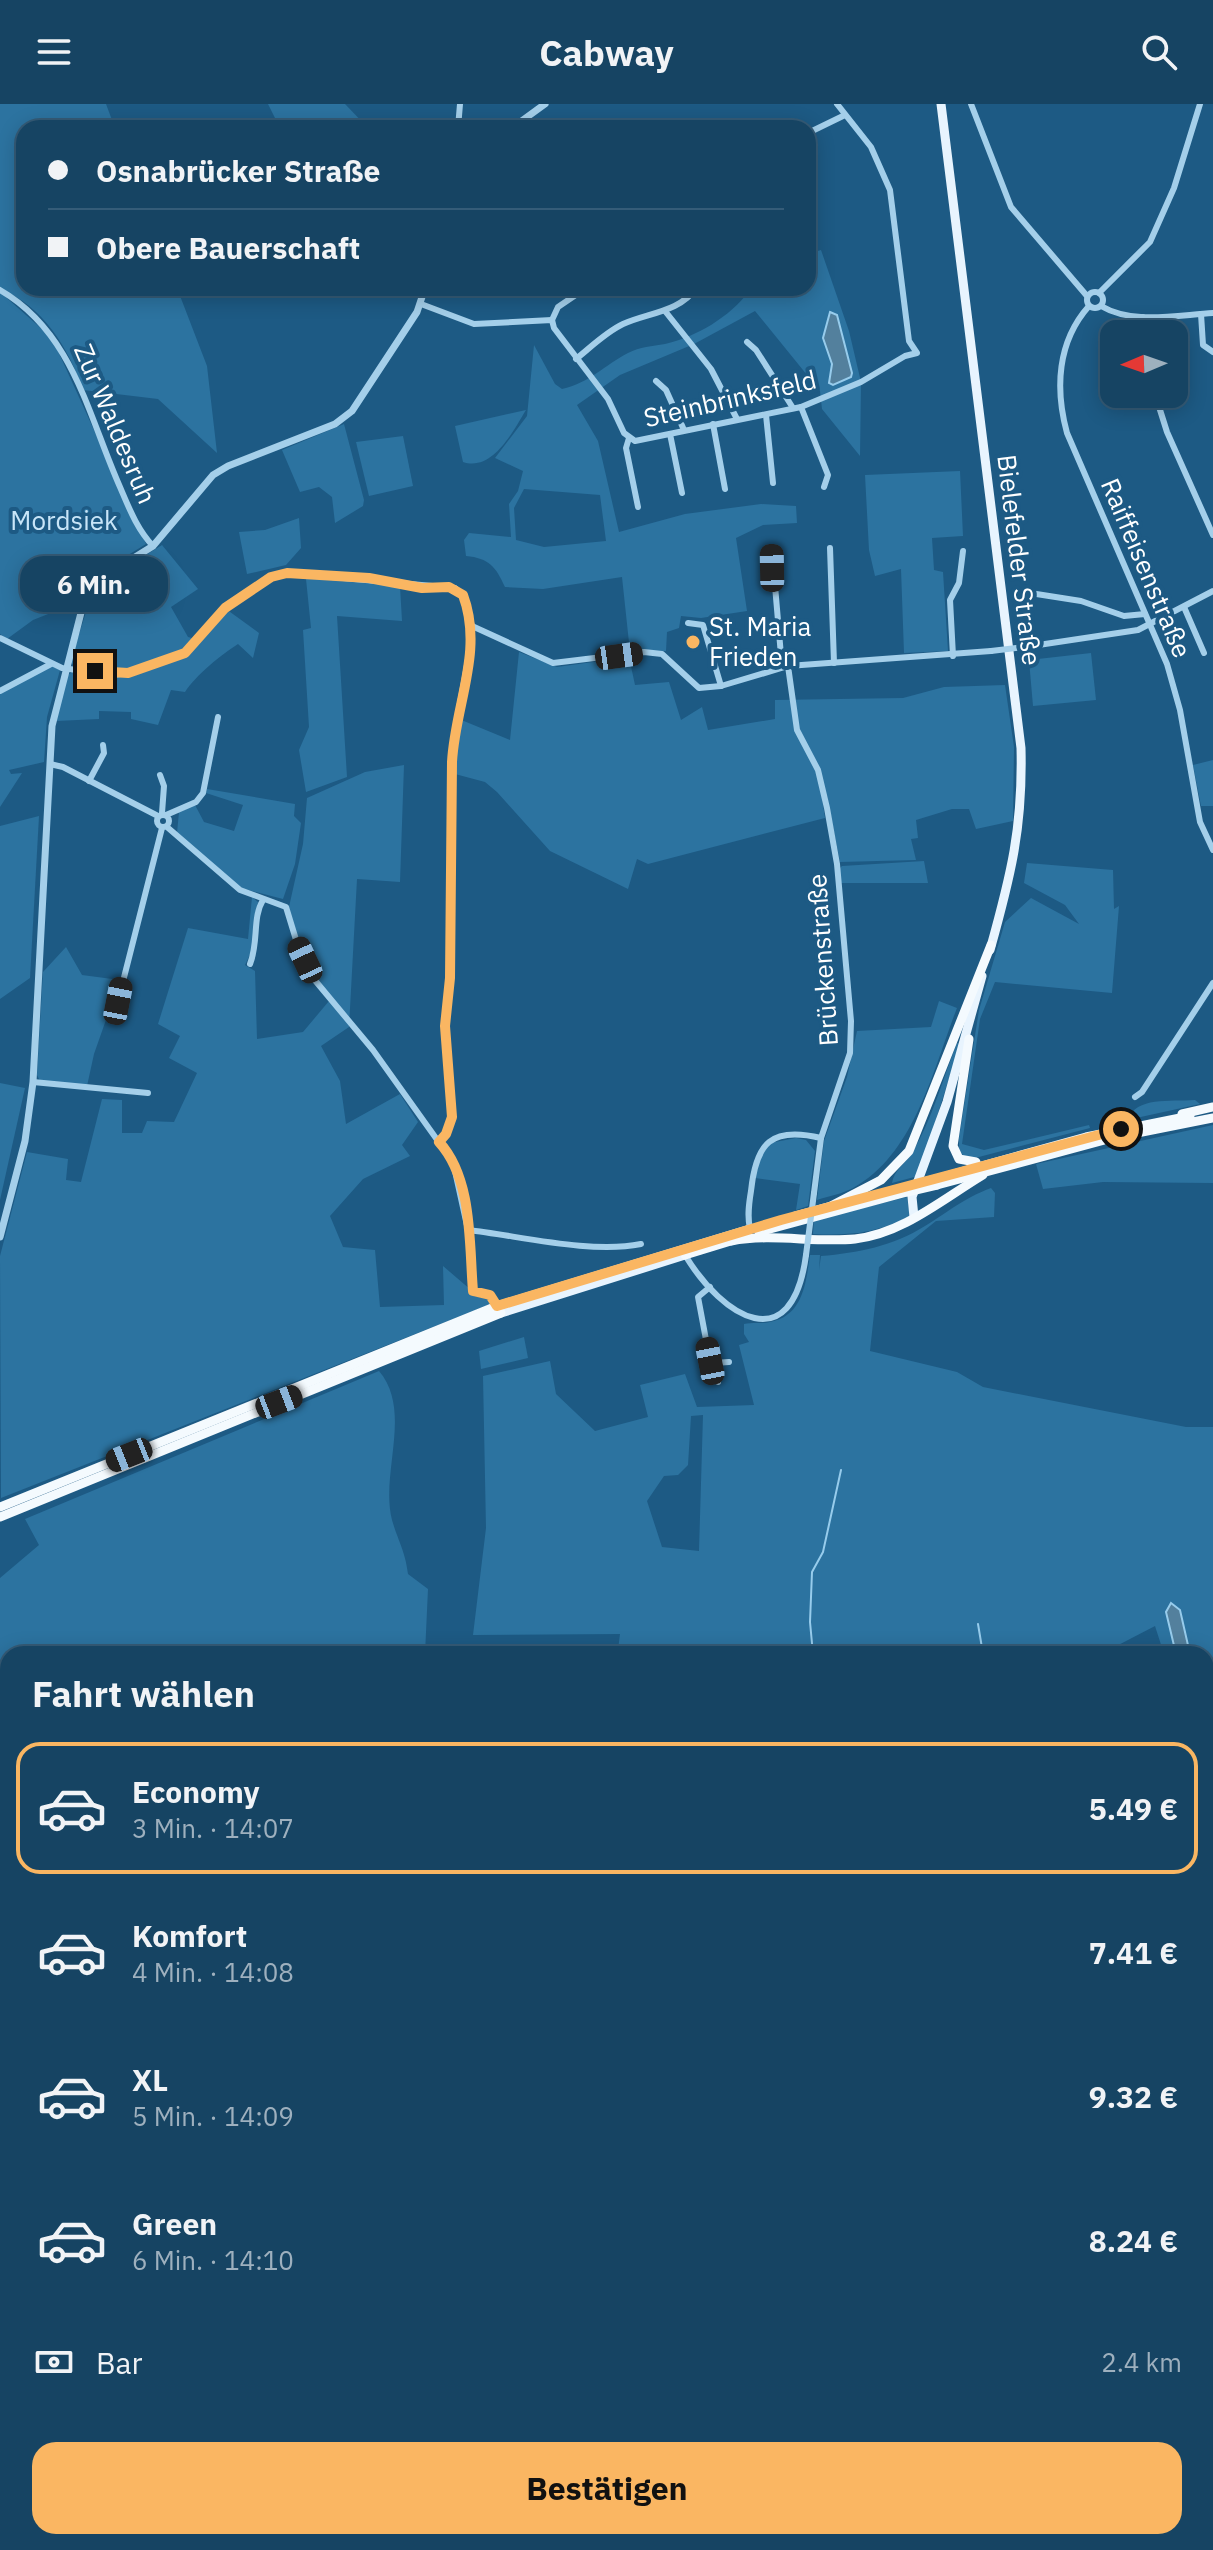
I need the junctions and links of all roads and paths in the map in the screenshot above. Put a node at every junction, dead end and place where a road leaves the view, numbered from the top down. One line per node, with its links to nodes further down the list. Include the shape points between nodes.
1 (545, 104): 7 (street)
2 (837, 104): 6 (street)
3 (938, 104): 70 (main road, Bielefelder Straße, via 1021,748 1016,854)
4 (971, 104): 10 (street, via 1011,207)
5 (1200, 104): 10 (street, via 1174,188 1150,242)
6 (845, 115): 8 (street); 27 (street, Steinbrinksfeld, via 871,147 890,190 909,341 917,353)
7 (523, 120)
8 (816, 129)
9 (0, 290): 41 (street, Zur Waldesruh, via 33,313 65,353 128,506)
10 (1092, 294): 15 (street); 16 (street, via 1103,299)
11 (423, 296): 14 (street)
12 (574, 296): 21 (street, via 558,307)
13 (691, 296): 17 (street)
14 (421, 304): 21 (street, via 474,324); 41 (street, via 352,411 335,424 213,475)
15 (1089, 306): 16 (street); 48 (street, Raiffeisenstraße, via 1064,355 1060,407)
16 (1101, 306): 20 (street, via 1115,315)
17 (665, 311): 25 (street, via 614,329); 30 (street, via 711,369)
18 (1213, 313): 19 (street)
19 (1201, 314): 20 (street); 24 (street, via 1203,345)
20 (1143, 317): 22 (street)
21 (552, 320): 25 (street, Steinbrinksfeld)
22 (1144, 320)
23 (747, 342): 27 (street)
24 (1213, 352)
25 (576, 359): 34 (street, Steinbrinksfeld, via 608,399)
26 (656, 381): 32 (street, via 666,390)
27 (797, 408): 29 (street, Steinbrinksfeld); 36 (street, via 828,475)
28 (1159, 408): 40 (street)
29 (766, 415): 30 (street, Steinbrinksfeld); 35 (street)
30 (737, 419): 31 (street, Steinbrinksfeld)
31 (713, 424): 32 (street, Steinbrinksfeld); 37 (street)
32 (684, 430): 33 (street, Steinbrinksfeld)
33 (670, 434): 34 (street, Steinbrinksfeld, via 642,441); 38 (street)
34 (629, 438): 39 (street, via 626,448)
35 (773, 483)
36 (824, 487)
37 (725, 489)
38 (682, 493)
39 (638, 507)
40 (1213, 535)
41 (153, 546): 58 (street, via 90,591)
42 (830, 548): 55 (street)
43 (772, 551): 57 (street, Brückenstraße)
44 (963, 551): 54 (street, via 959,583 950,600)
45 (1213, 591): 47 (street)
46 (1030, 593): 48 (street, via 1081,601 1124,616)
47 (1184, 607): 50 (street); 53 (street)
48 (1145, 614): 50 (street, Raiffeisenstraße)
49 (688, 623): 59 (street, via 703,625)
50 (1150, 625): 54 (street, bridge, via 1113,636); 68 (street, Raiffeisenstraße, via 1178,700 1195,803)
51 (472, 626): 58 (street, via 463,595 455,588 287,573 271,577 225,608 185,653 167,662 113,675); 59 (street, via 553,663 662,654 699,688); 82 (street, via 452,762 445,1026 452,1117)
52 (0, 638): 56 (street)
53 (1204, 653)
54 (953, 656): 55 (street)
55 (834, 663): 57 (street)
56 (51, 664): 58 (street); 60 (street)
57 (785, 667): 59 (street); 81 (street, Brückenstraße, via 797,730 818,770 827,808 851,1021 850,1053)
58 (66, 668): 63 (street, via 52,726)
59 (721, 686)
60 (0, 691)
61 (218, 717): 66 (street, via 203,793 196,802)
62 (103, 745): 65 (street)
63 (50, 764): 65 (street); 75 (street)
64 (160, 775): 66 (street)
65 (89, 781): 66 (street)
66 (162, 815): 67 (street)
67 (165, 828): 69 (street, via 240,890); 73 (street)
68 (1213, 850)
69 (263, 900): 71 (street); 82 (street, via 286,907 313,978)
70 (991, 945): 74 (main road, Bielefelder Straße); 85 (highway, via 909,1151 881,1180); 86 (main road, Bielefelder Straße, via 947,1102 912,1197)
71 (250, 964)
72 (1213, 983): 77 (street)
73 (118, 1001)
74 (969, 1039): 83 (highway, via 955,1153 966,1163); 86 (main road, Bielefelder Straße, via 918,1197)
75 (33, 1082): 76 (street); 89 (street, via 25,1141)
76 (148, 1093)
77 (1135, 1097)
78 (1213, 1107): 80 (highway)
79 (1213, 1116): 80 (highway); 83 (highway)
80 (1140, 1125): 83 (highway)
81 (821, 1138): 87 (street, via 783,1134 767,1141 752,1178); 93 (street, Brückenstraße, bridge, via 796,1300 772,1317 755,1319 739,1314)
82 (439, 1142): 88 (street, via 453,1162)
83 (997, 1164): 84 (highway, bridge); 86 (highway)
84 (908, 1189): 85 (highway); 90 (highway)
85 (831, 1206): 87 (highway)
86 (917, 1215): 90 (highway, via 898,1227 858,1238 776,1235)
87 (750, 1229): 94 (main road)
88 (468, 1230): 91 (street, via 571,1243); 94 (street, via 473,1291 490,1295)
89 (0, 1237)
90 (731, 1241): 92 (highway)
91 (641, 1244)
92 (685, 1255): 93 (street, Brückenstraße); 94 (main road)
93 (710, 1287): 96 (street, via 698,1297)
94 (499, 1310): 98 (highway)
95 (729, 1362): 96 (street)
96 (714, 1363): 97 (street)
97 (718, 1382)
98 (32, 1499): 99 (highway); 100 (highway)
99 (0, 1507)
100 (0, 1517)

